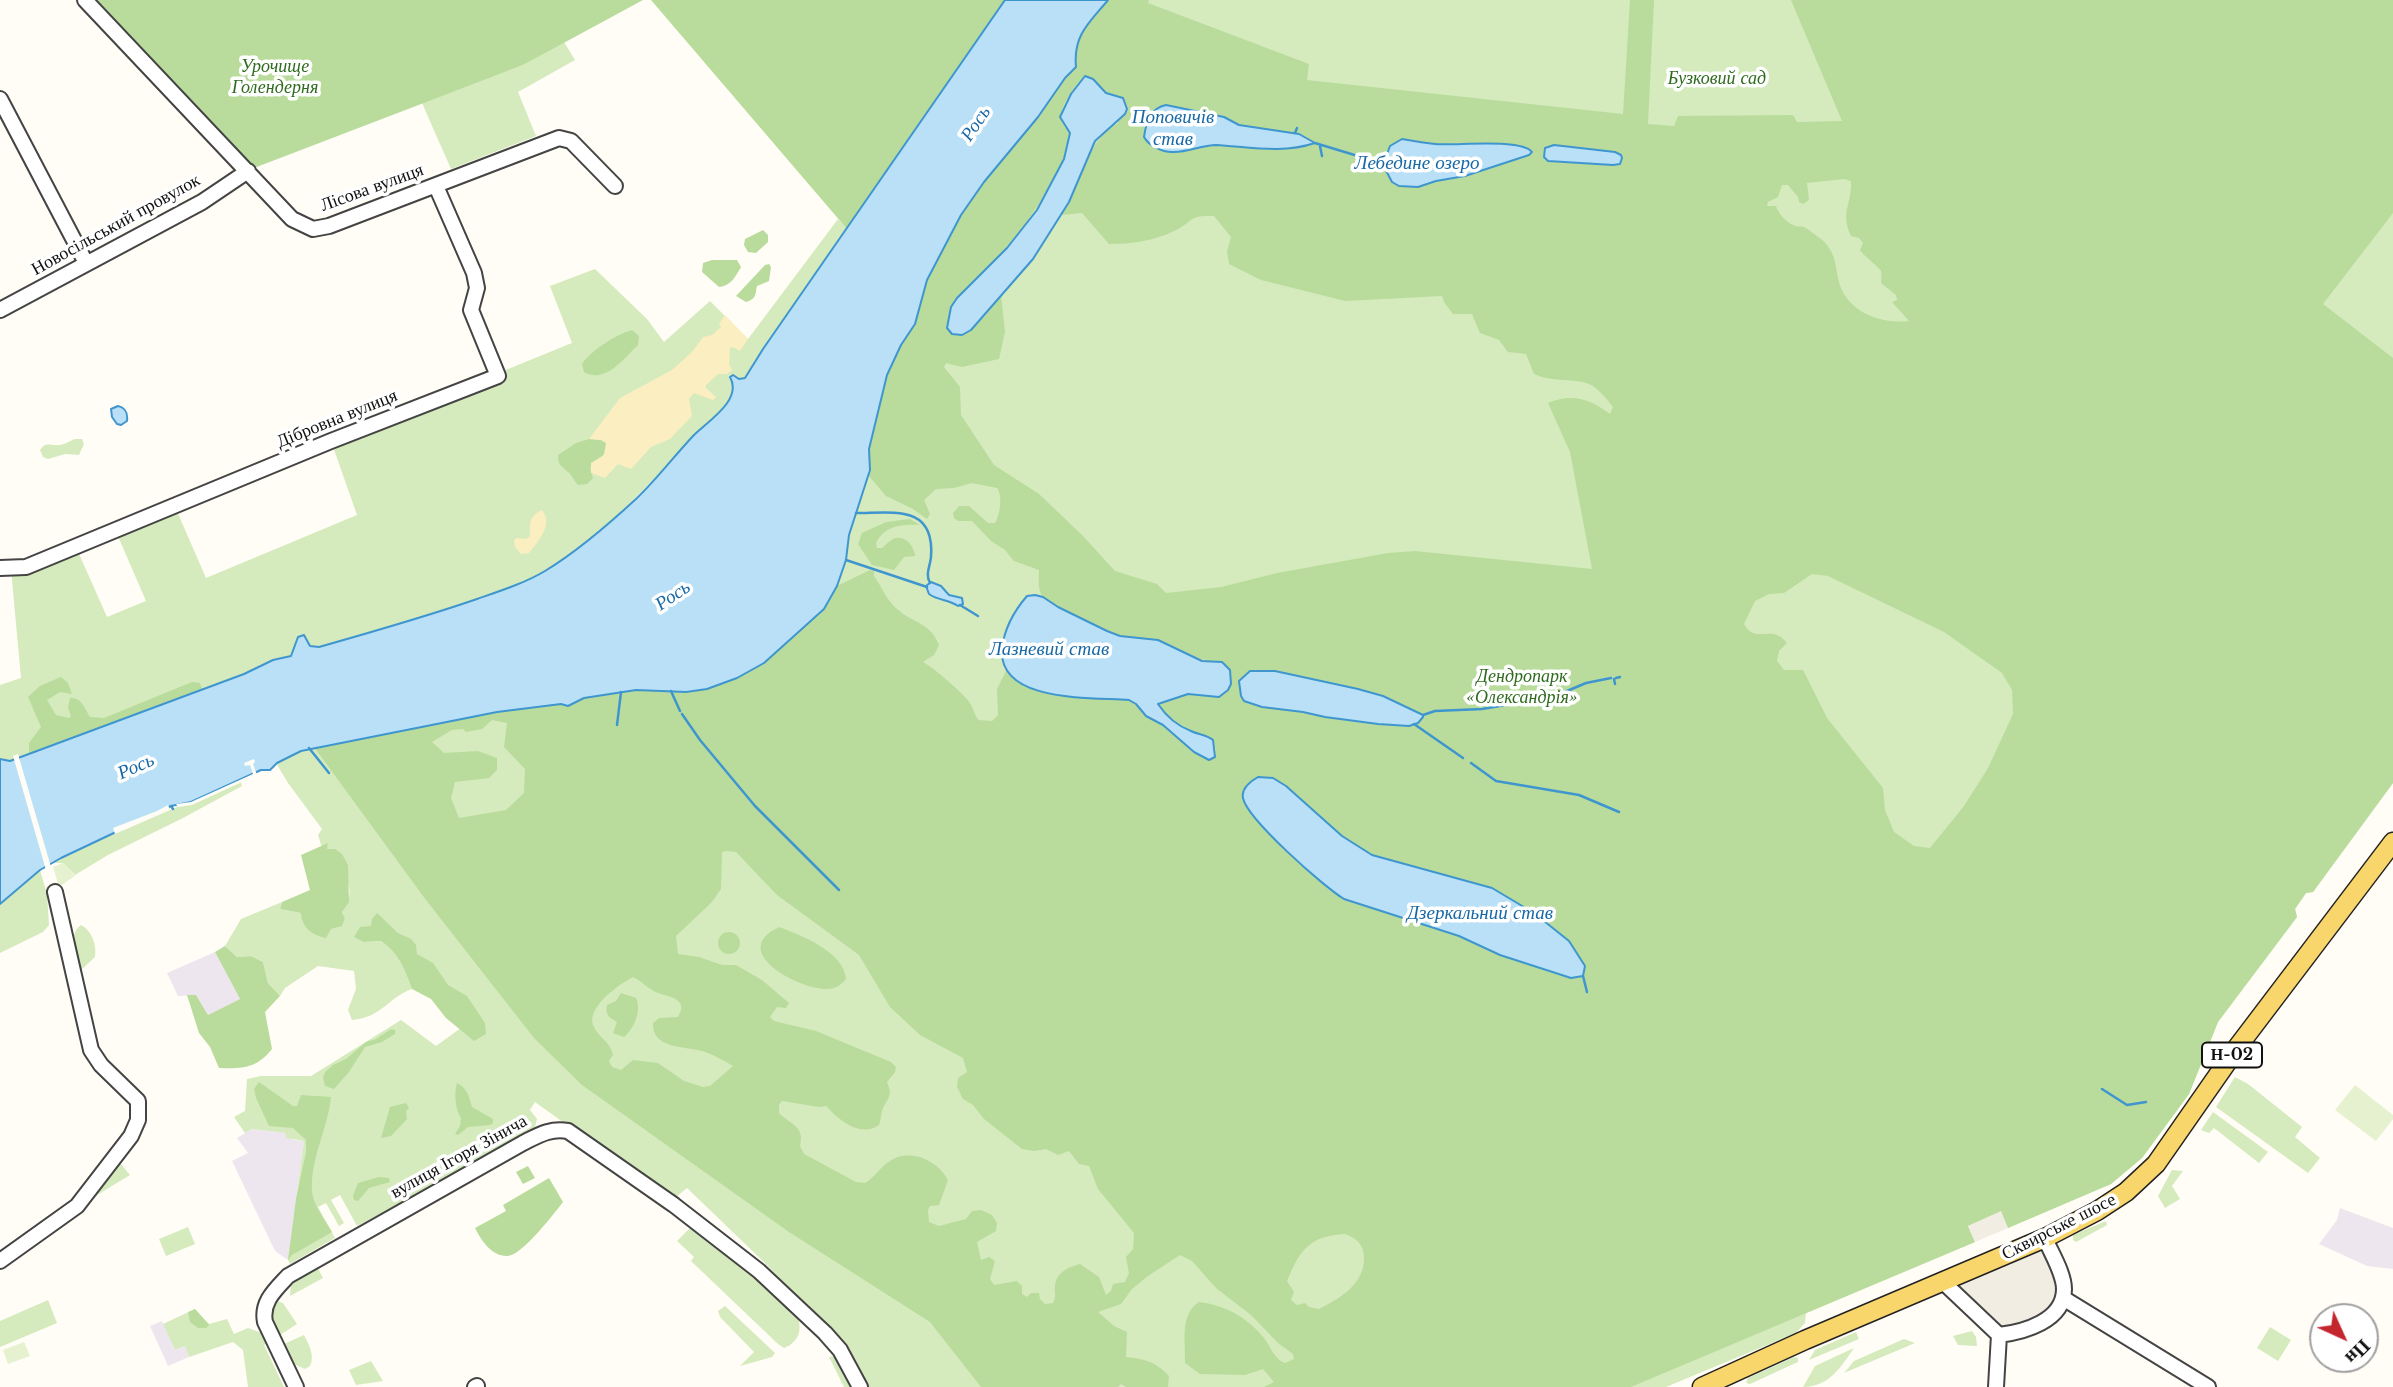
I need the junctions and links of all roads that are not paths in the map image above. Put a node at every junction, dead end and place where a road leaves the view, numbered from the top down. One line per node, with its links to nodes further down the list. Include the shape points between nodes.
1 (85, 0): 3 (street, Лісова вулиця)
2 (0, 99): 6 (street)
3 (248, 172): 4 (street, Лісова вулиця, via 292,219 313,229); 6 (street, Новосільський провулок, via 202,202)
4 (436, 186): 5 (street, Лісова вулиця, via 559,138 571,141); 8 (street, Дібровна вулиця, via 474,273 477,288 471,310 498,376 26,566)
5 (615, 186)
6 (86, 263): 7 (street, Новосільський провулок)
7 (0, 310)
8 (0, 568)
9 (2393, 842): 11 (main road, Сквирське шосе / Н-02, via 2155,1164 2126,1192)
10 (55, 892): 12 (street, via 91,1050 138,1101 138,1120 121,1151 76,1206)
11 (2045, 1238): 13 (main road, Сквирське шосе / Н-02); 14 (street, via 2064,1287)
12 (0, 1261)
13 (1942, 1281): 15 (street); 16 (main road, Сквирське шосе / Н-02)
14 (2063, 1298): 15 (street, via 2045,1320 2020,1332); 20 (street)
15 (1998, 1335): 19 (street)
16 (1703, 1385)
17 (296, 1387): 18 (street, вулиця Ігоря Зінича, via 263,1314 265,1304 288,1276 545,1131 557,1129 568,1131 674,1205 759,1271 840,1350)
18 (860, 1387)
19 (1996, 1387)
20 (2208, 1387)

